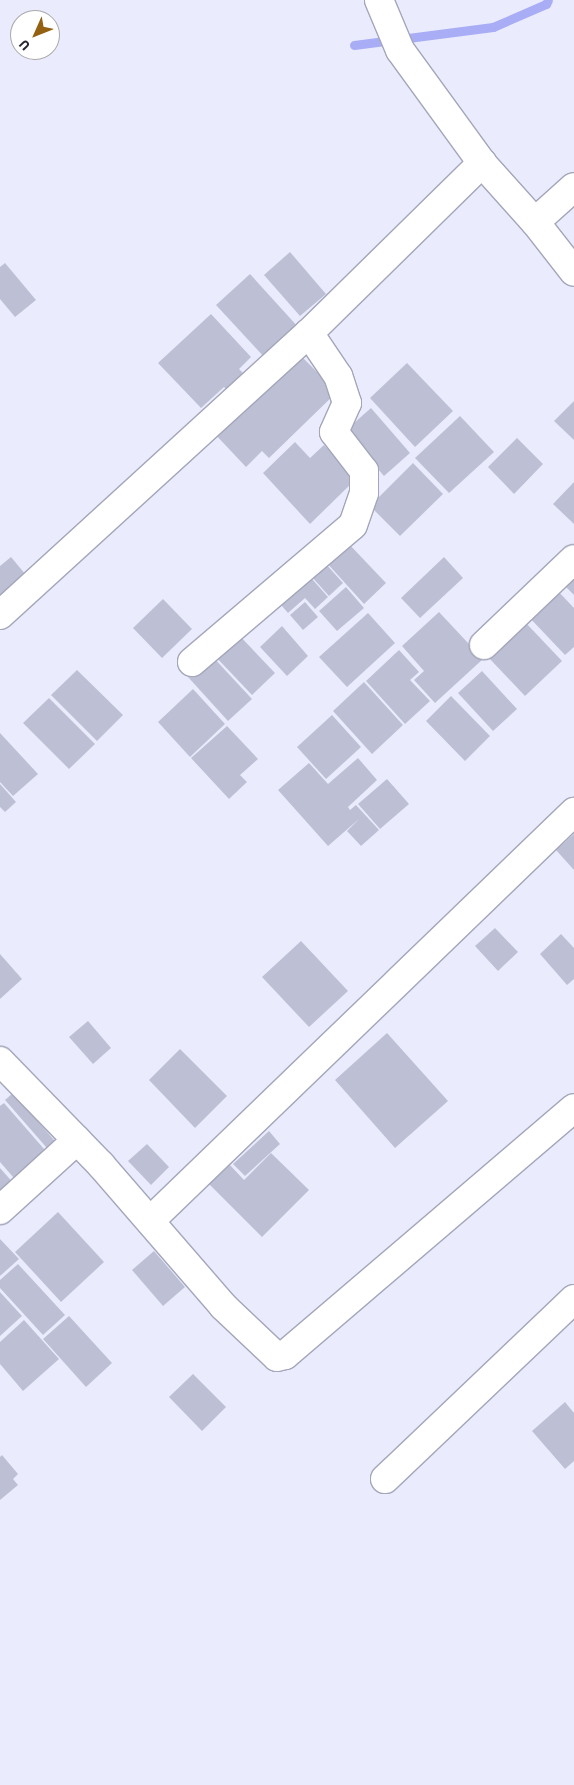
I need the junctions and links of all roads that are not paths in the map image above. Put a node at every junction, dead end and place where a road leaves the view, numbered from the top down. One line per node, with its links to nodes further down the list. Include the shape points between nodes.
1 (379, 0): 2 (street, via 400,50)
2 (482, 163): 4 (street); 6 (street)
3 (574, 188): 4 (street)
4 (535, 222): 5 (street)
5 (574, 272)
6 (309, 333): 8 (street); 10 (street, via 338,376 347,403 334,432 364,471 364,493 353,525)
7 (574, 559): 9 (street)
8 (0, 615)
9 (484, 645)
10 (192, 662)
11 (574, 812): 16 (street)
12 (0, 1061): 14 (street)
13 (574, 1108): 16 (street, via 285,1355 277,1357 223,1306)
14 (77, 1140): 15 (street); 16 (street)
15 (0, 1210)
16 (151, 1220)
17 (574, 1299): 18 (street)
18 (385, 1479)

